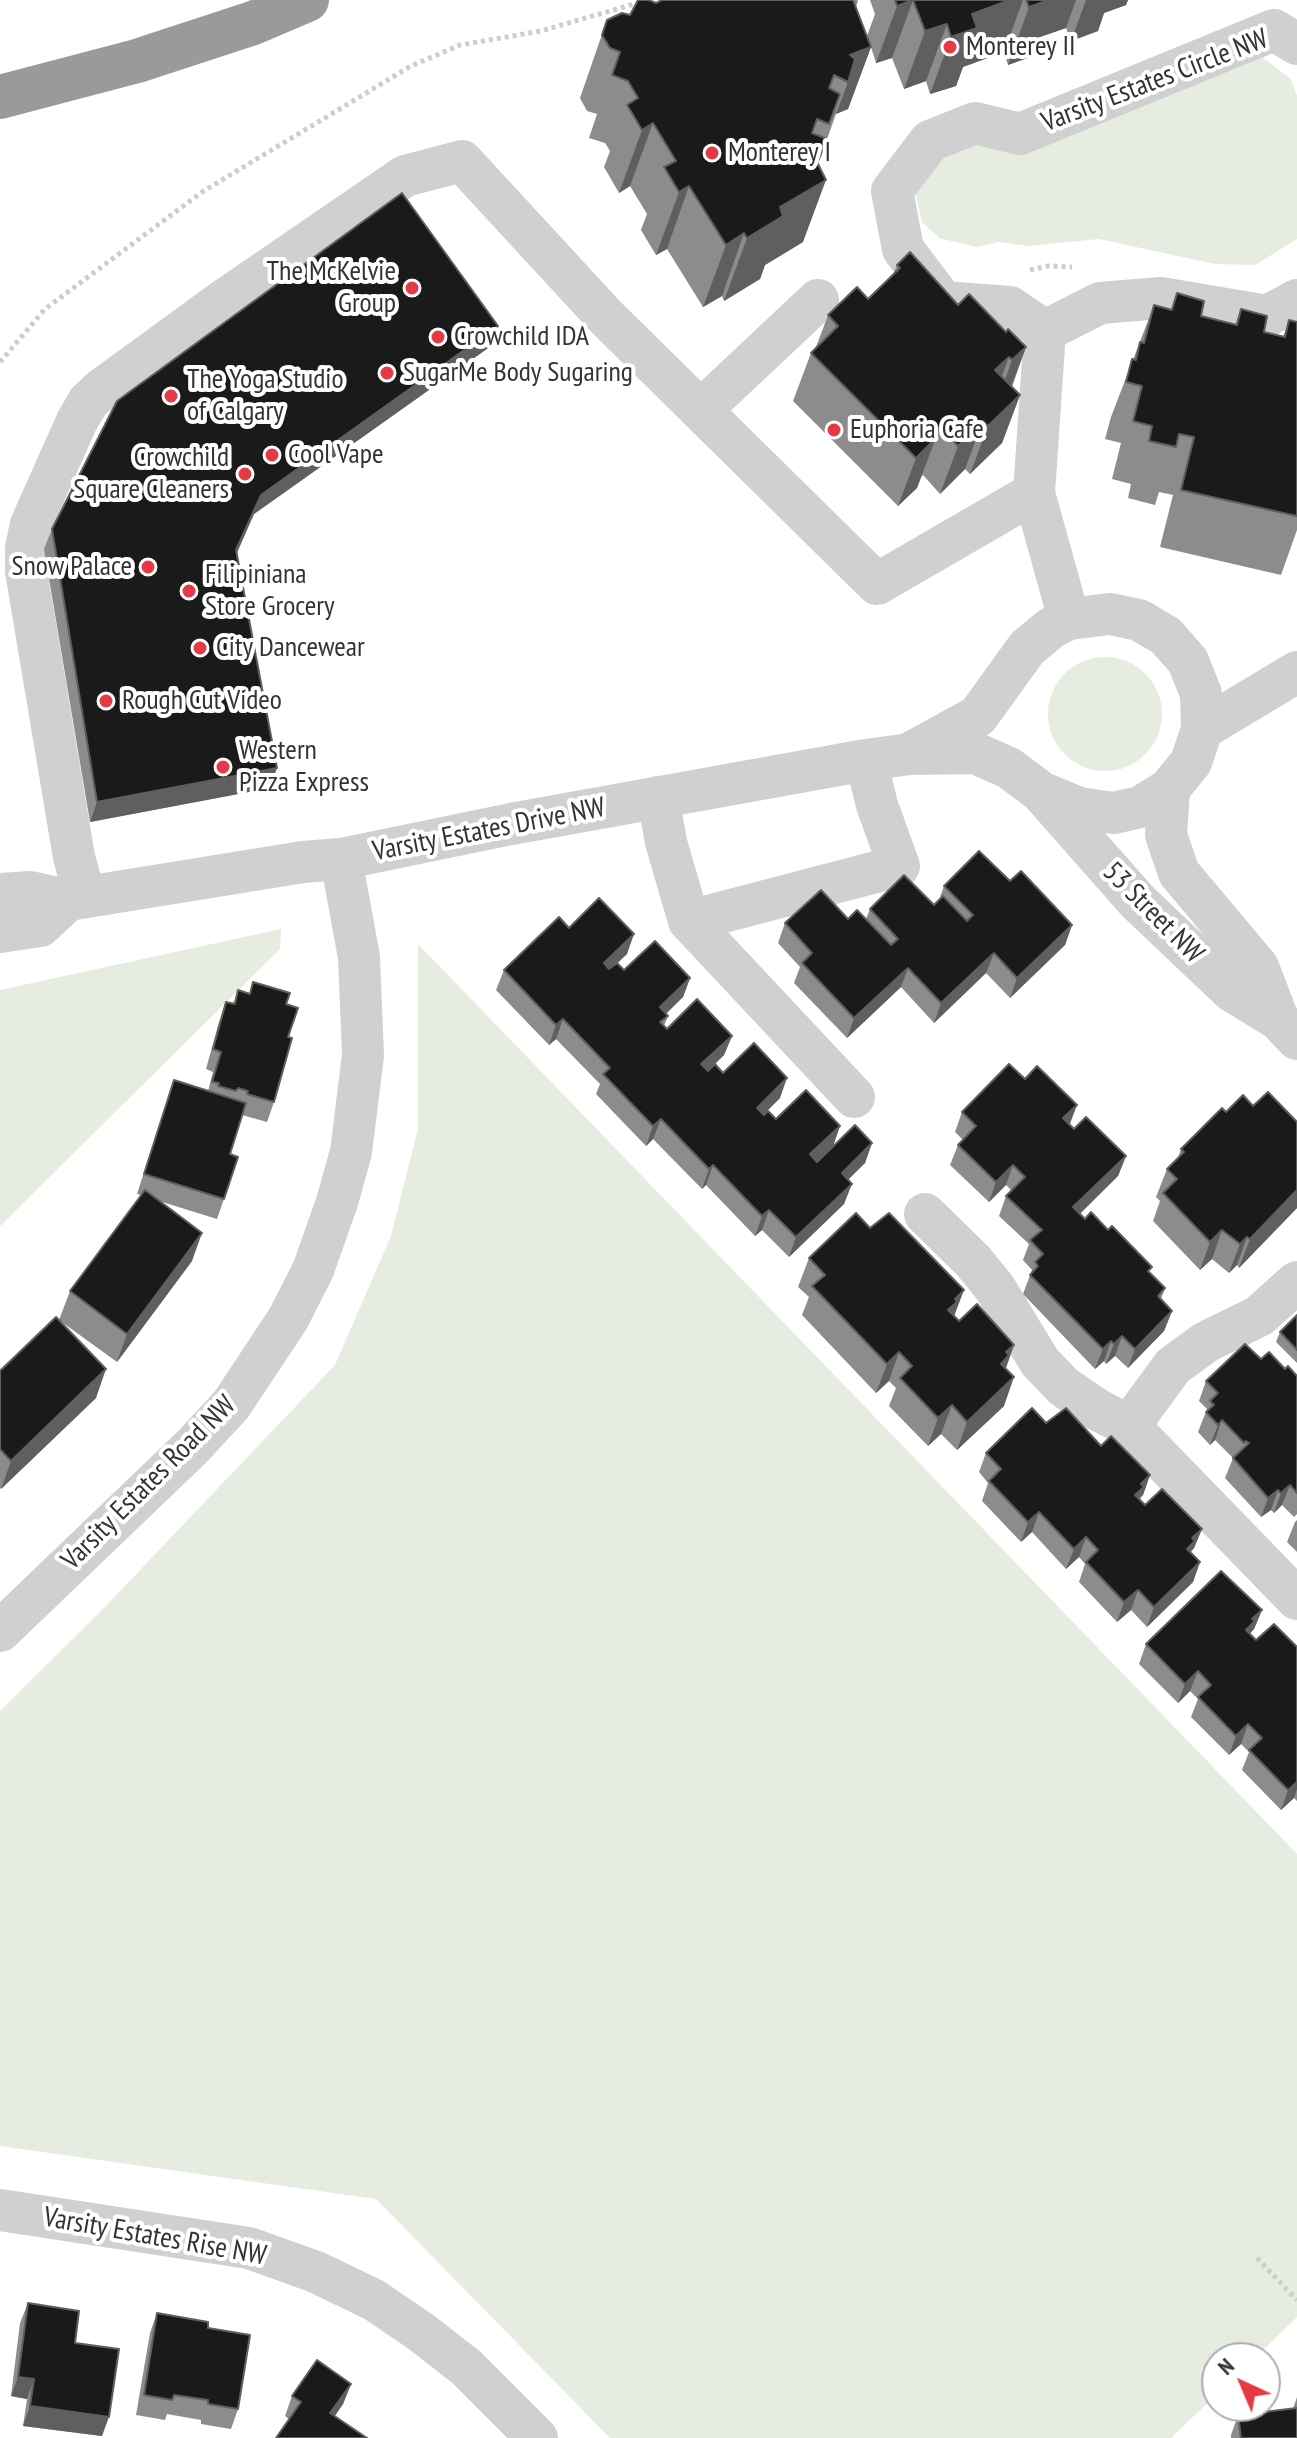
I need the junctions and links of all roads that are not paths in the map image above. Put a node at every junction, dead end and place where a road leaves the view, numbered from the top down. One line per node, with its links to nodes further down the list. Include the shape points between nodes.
1 (307, 0): 3 (highway, via 137,61)
2 (1297, 44): 6 (street, Varsity Estates Circle NW, via 1274,30 1020,134 975,123 930,141 892,191 903,249 943,302 1010,307)
3 (0, 97)
4 (818, 300): 7 (street)
5 (1297, 300): 6 (street, via 1267,316 1161,298 1100,303)
6 (1045, 331): 8 (street)
7 (701, 410): 8 (street, via 877,584); 20 (street, via 605,316 462,161 405,176 102,389 77,421 31,524 26,548)
8 (1034, 493): 9 (street)
9 (1069, 619): 10 (street, via 1110,614 1139,620 1166,636); 13 (street, Varsity Estates Drive NW, via 1027,648 978,716)
10 (1188, 661): 11 (street); 12 (street, via 1201,694)
11 (1283, 681): 12 (street)
12 (1202, 729): 15 (street, via 1191,762)
13 (910, 754): 14 (street, Varsity Estates Drive NW); 16 (street, Varsity Estates Drive NW, via 975,753 1009,768)
14 (866, 760): 17 (street, Varsity Estates Drive NW); 21 (street, via 899,866)
15 (1169, 789): 16 (street, via 1140,807 1114,813 1079,808); 23 (street, 53 Street NW, via 1166,835 1179,873 1258,967)
16 (1041, 792): 23 (street, 53 Street NW, via 1138,902 1232,991)
17 (658, 797): 18 (street, Varsity Estates Drive NW); 21 (street)
18 (341, 859): 20 (street, Varsity Estates Drive NW); 29 (street, Varsity Estates Road NW, via 359,957 363,1055 351,1152 313,1270 288,1319 231,1405)
19 (0, 894): 20 (street, Varsity Estates Drive NW)
20 (76, 899): 22 (street, via 40,926)
21 (689, 921): 24 (street)
22 (0, 932)
23 (1288, 1029)
24 (854, 1097)
25 (925, 1214): 27 (street, via 995,1288 1040,1362 1064,1387)
26 (1297, 1282): 27 (street, via 1259,1316 1206,1342 1173,1366)
27 (1129, 1426): 28 (street)
28 (1297, 1599)
29 (0, 1631)
30 (0, 2210): 31 (street, Varsity Estates Rise NW, via 249,2248 316,2272 374,2300 421,2332 466,2367)
31 (537, 2438)

